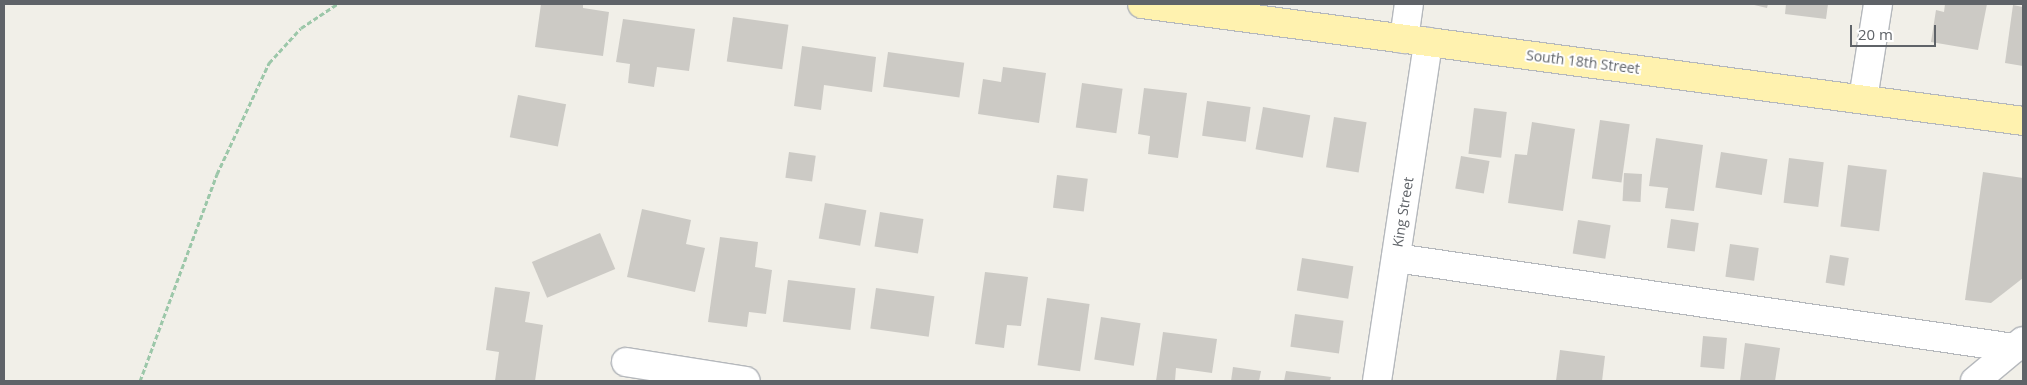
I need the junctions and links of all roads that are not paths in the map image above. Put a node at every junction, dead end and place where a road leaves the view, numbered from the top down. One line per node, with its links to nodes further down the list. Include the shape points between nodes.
1 (1142, 4): 4 (main road, South 18th Street)
2 (1409, 4): 4 (street, King Street)
3 (1878, 4): 5 (street)
4 (1416, 41): 5 (main road, South 18th Street); 7 (street, King Street)
5 (1863, 99): 6 (main road, South 18th Street)
6 (2023, 121)
7 (1396, 258): 8 (street); 11 (street, King Street)
8 (2019, 345): 12 (street)
9 (626, 362): 10 (street)
10 (746, 381)
11 (1377, 381)
12 (1975, 381)

